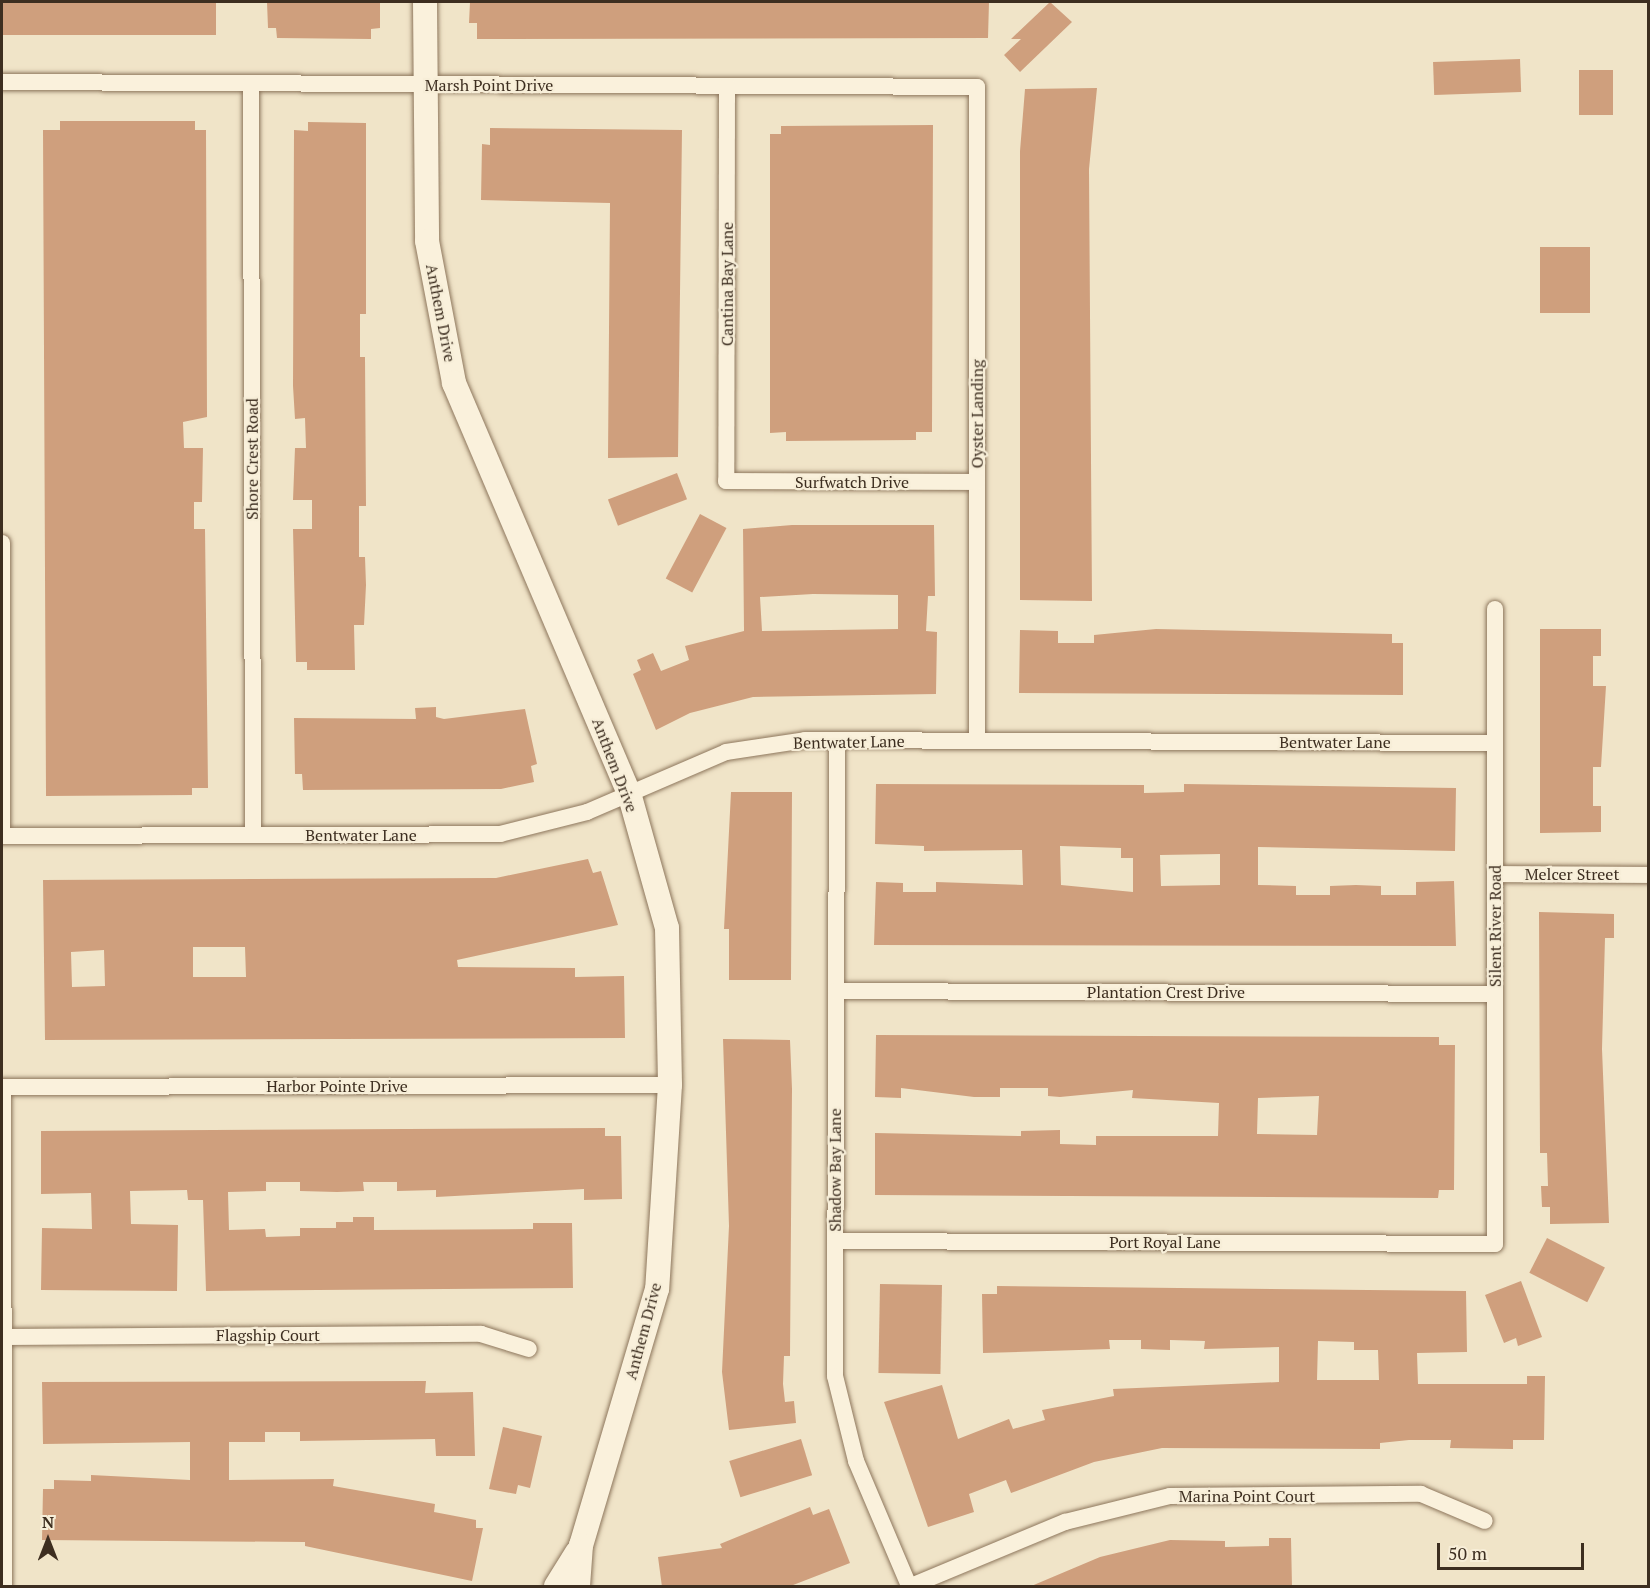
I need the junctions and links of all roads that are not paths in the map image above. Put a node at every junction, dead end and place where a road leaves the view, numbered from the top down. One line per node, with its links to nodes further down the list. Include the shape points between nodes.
1 (425, 2): 4 (street, Anthem Drive)
2 (2, 82): 3 (street, Marsh Point Drive)
3 (251, 84): 4 (street, Marsh Point Drive); 15 (street, Shore Crest Road)
4 (425, 85): 5 (street, Marsh Point Drive); 14 (street, Anthem Drive, via 427,241 454,383)
5 (727, 86): 6 (street, Marsh Point Drive); 7 (street, Cantina Bay Lane)
6 (977, 87): 8 (street, Oyster Landing)
7 (726, 481): 8 (street, Surfwatch Drive)
8 (977, 482): 12 (street, Oyster Landing)
9 (2, 543): 16 (street)
10 (1495, 609): 13 (street, Silent River Road)
11 (837, 740): 12 (street, Bentwater Lane); 14 (street, Bentwater Lane, via 726,752); 19 (street, Shadow Bay Lane)
12 (977, 741): 13 (street, Bentwater Lane)
13 (1495, 743): 17 (street, Silent River Road)
14 (629, 793): 15 (street, Bentwater Lane, via 587,812 500,834); 21 (street, Anthem Drive, via 667,928)
15 (253, 835): 16 (street, Bentwater Lane)
16 (2, 836)
17 (1495, 874): 18 (street, Melcer Street); 20 (street, Silent River Road)
18 (1648, 874)
19 (836, 991): 20 (street, Plantation Crest Drive); 23 (street, Shadow Bay Lane)
20 (1495, 994): 24 (street, Silent River Road)
21 (670, 1085): 22 (street, Harbor Pointe Drive); 28 (street, Anthem Drive, via 657,1289)
22 (3, 1087): 25 (street)
23 (835, 1241): 24 (street, Port Royal Lane); 32 (street, Shadow Bay Lane, via 835,1376 856,1461)
24 (1495, 1244)
25 (4, 1337): 26 (street, Flagship Court, via 481,1334); 29 (street)
26 (529, 1349)
27 (1485, 1521): 32 (street, Marina Point Court, via 1421,1494 1170,1496 1065,1522)
28 (581, 1545): 30 (street, Anthem Drive); 31 (street, Anthem Drive)
29 (4, 1587)
30 (556, 1587)
31 (578, 1587)
32 (910, 1587)

